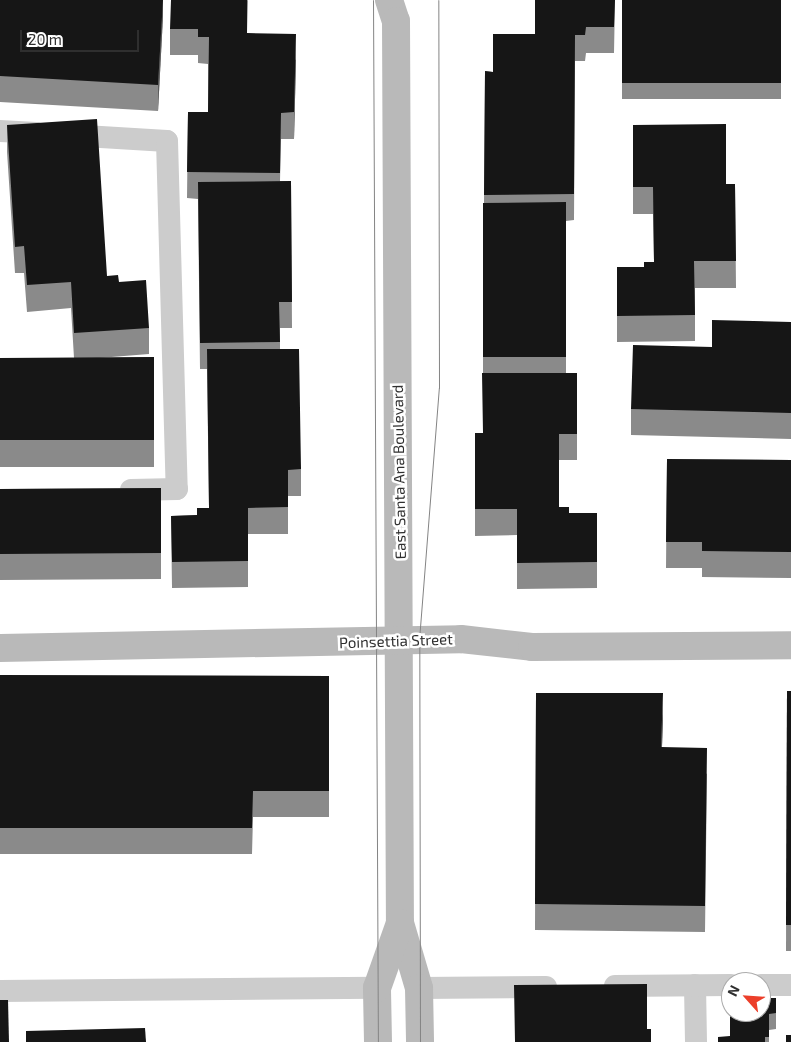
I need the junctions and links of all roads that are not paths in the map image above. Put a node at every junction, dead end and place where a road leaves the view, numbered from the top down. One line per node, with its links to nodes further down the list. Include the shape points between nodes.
1 (398, 7): 4 (main road, East Santa Ana Boulevard)
2 (0, 131): 3 (lane, via 166,141 177,489)
3 (108, 490)
4 (401, 641): 5 (main road, Poinsettia Street, via 467,639 532,647); 6 (main road, Poinsettia Street); 7 (main road, East Santa Ana Boulevard)
5 (791, 645)
6 (0, 648)
7 (400, 923): 14 (main road, East Santa Ana Boulevard); 15 (main road, East Santa Ana Boulevard)
8 (695, 985): 9 (lane); 13 (lane); 19 (lane)
9 (721, 985)
10 (771, 985): 11 (lane)
11 (791, 985)
12 (567, 986): 15 (lane)
13 (597, 986)
14 (376, 988): 16 (lane); 17 (main road, East Santa Ana Boulevard)
15 (419, 988): 18 (main road, East Santa Ana Boulevard)
16 (0, 991)
17 (378, 1042)
18 (420, 1042)
19 (696, 1042)

